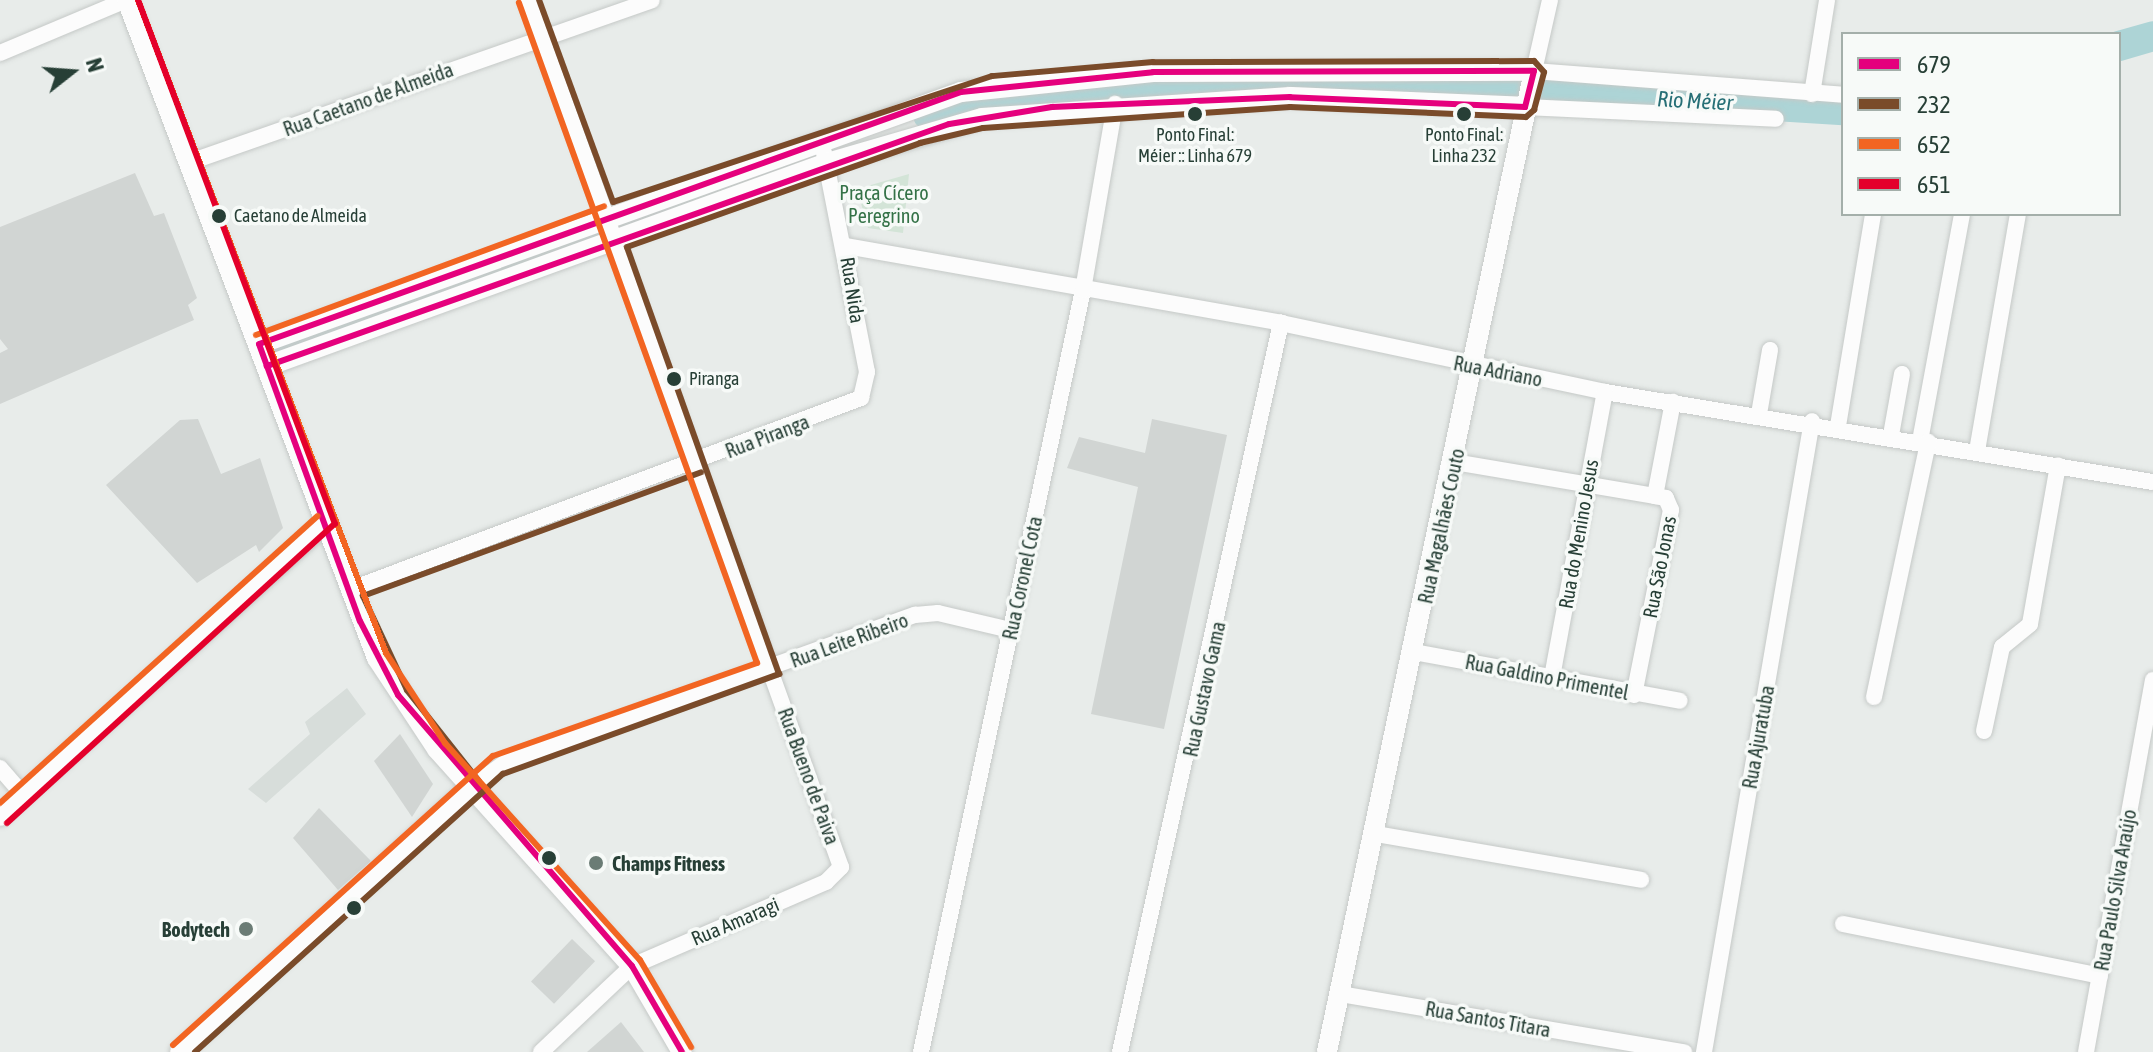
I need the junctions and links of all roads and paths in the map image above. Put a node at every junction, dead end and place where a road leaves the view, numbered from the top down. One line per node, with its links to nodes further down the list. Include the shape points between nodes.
1 (126, 0): 7 (street); 14 (street)
2 (528, 0): 6 (street, Rua Bueno de Paiva)
3 (652, 0): 6 (street, Rua Caetano de Almeida)
4 (1550, 0): 8 (street, Rua Magalhães Couto)
5 (1827, 0): 9 (street)
6 (543, 37): 14 (street, Rua Caetano de Almeida); 18 (street, Rua Bueno de Paiva)
7 (0, 53)
8 (1529, 89): 9 (street); 11 (street); 12 (street); 13 (street, via 1063,78 961,92); 25 (street, Rua Magalhães Couto)
9 (1812, 94): 10 (street)
10 (1841, 95)
11 (1115, 104): 13 (street, via 971,120); 20 (street, Rua Coronel Cota)
12 (1776, 119)
13 (824, 153): 18 (street); 19 (street, Rua Nida)
14 (193, 161): 22 (street)
15 (1873, 216): 32 (street)
16 (1962, 216): 34 (street)
17 (2018, 216): 35 (street)
18 (610, 228): 22 (street); 24 (street); 37 (street, Rua Bueno de Paiva)
19 (846, 246): 20 (street, Rua Adriano); 27 (street, Rua Nida)
20 (1083, 290): 21 (street, Rua Adriano); 44 (street, Rua Coronel Cota)
21 (1281, 323): 25 (street, Rua Adriano); 68 (street, Rua Gustavo Gama)
22 (259, 344): 24 (street)
23 (1770, 350): 30 (street)
24 (267, 366): 42 (street)
25 (1476, 366): 28 (street, Rua Adriano); 36 (street, Rua Magalhães Couto)
26 (1902, 374): 33 (street)
27 (867, 391): 37 (street, Rua Piranga, via 854,403)
28 (1605, 392): 29 (street, Rua Adriano); 40 (street, Rua do Menino Jesus)
29 (1673, 402): 30 (street, Rua Adriano); 41 (street, Rua São Jonas)
30 (1759, 414): 31 (street, Rua Adriano)
31 (1812, 421): 32 (street, Rua Adriano); 71 (street, Rua Ajuratuba)
32 (1838, 426): 33 (street, Rua Adriano)
33 (1891, 435): 34 (street, Rua Adriano)
34 (1924, 441): 35 (street, Rua Adriano); 50 (street)
35 (1977, 451): 38 (street, Rua Adriano)
36 (1454, 462): 40 (street); 45 (street, Rua Magalhães Couto)
37 (698, 463): 43 (street, Rua Piranga); 46 (street, Rua Bueno de Paiva)
38 (2058, 465): 39 (street, Rua Adriano); 52 (street, via 2030,624 2002,647)
39 (2153, 482)
40 (1587, 484): 41 (street); 47 (street, Rua do Menino Jesus)
41 (1655, 496): 49 (street, Rua São Jonas, via 1666,498 1671,510)
42 (325, 523): 43 (street); 55 (street)
43 (349, 590): 54 (street, via 398,695)
44 (1010, 630): 46 (street, Rua Leite Ribeiro, via 928,612); 67 (street, Rua Coronel Cota)
45 (1414, 652): 47 (street, Rua Galdino Primentel); 57 (street, Rua Magalhães Couto)
46 (770, 669): 54 (street, Rua Leite Ribeiro, via 506,762); 58 (street, Rua Bueno de Paiva, via 839,859)
47 (1552, 677): 49 (street, Rua Galdino Primentel)
48 (2152, 691): 62 (street, Rua Paulo Silva Araújo)
49 (1634, 695): 51 (street, Rua Galdino Primentel)
50 (1874, 697)
51 (1680, 701)
52 (1984, 731)
53 (0, 768): 55 (street)
54 (471, 787): 61 (street); 64 (street)
55 (23, 794): 56 (street)
56 (0, 816)
57 (1376, 834): 59 (street); 63 (street, Rua Magalhães Couto)
58 (838, 875): 61 (street, Rua Amaragi)
59 (1641, 880)
60 (1843, 924): 62 (street)
61 (632, 966): 65 (street, Rua Amaragi); 66 (street)
62 (2100, 976): 72 (street, Rua Paulo Silva Araújo)
63 (1340, 994): 69 (street, Rua Magalhães Couto); 70 (street, Rua Santos Titara)
64 (180, 1052)
65 (541, 1052)
66 (682, 1052)
67 (921, 1052)
68 (1120, 1052)
69 (1327, 1052)
70 (1684, 1052)
71 (1704, 1052)
72 (2086, 1052)

